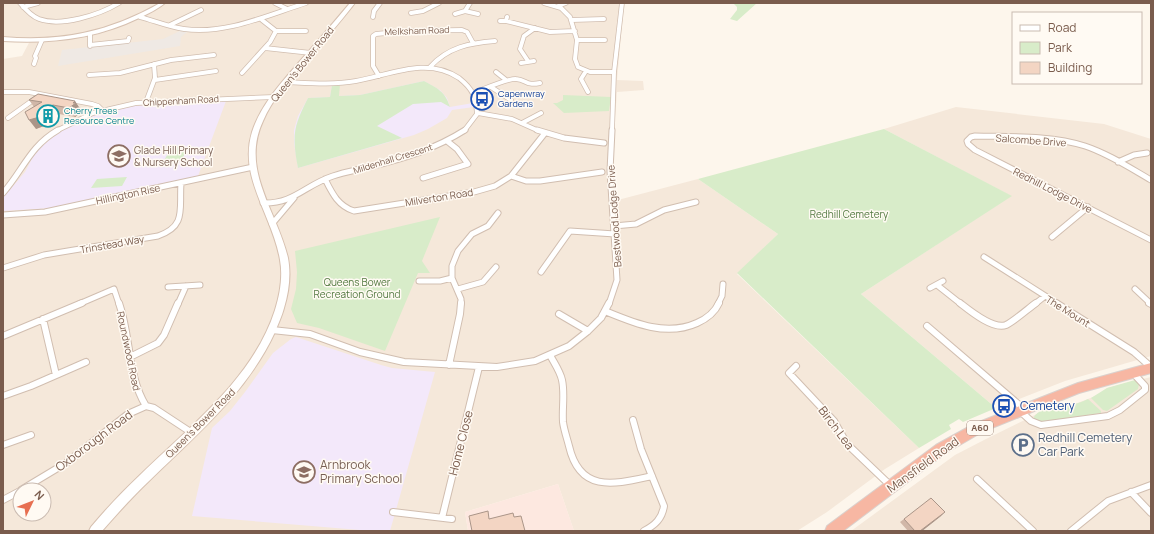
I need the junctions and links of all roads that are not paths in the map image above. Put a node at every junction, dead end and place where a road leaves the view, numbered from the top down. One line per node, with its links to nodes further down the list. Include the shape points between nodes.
1 (20, 3): 15 (street)
2 (38, 3): 15 (street)
3 (119, 3): 15 (street, via 91,15 57,20 38,18)
4 (163, 3): 23 (street)
5 (275, 3): 16 (street)
6 (306, 3): 16 (street)
7 (353, 3): 46 (street, Queen's Bower Road)
8 (380, 3): 20 (street, via 374,16)
9 (439, 3): 19 (street, via 424,12)
10 (470, 3): 17 (street)
11 (544, 3): 14 (street)
12 (566, 3): 14 (street)
13 (622, 3): 57 (street, Bestwood Lodge Drive)
14 (558, 6): 27 (street, via 565,10)
15 (23, 7)
16 (287, 9): 30 (street, via 232,26 190,30)
17 (466, 11): 21 (street); 22 (street)
18 (201, 12): 30 (street)
19 (411, 13)
20 (380, 14)
21 (455, 14)
22 (478, 14)
23 (140, 17): 30 (street); 35 (street)
24 (604, 19): 27 (street)
25 (262, 20): 32 (street)
26 (526, 20): 29 (street)
27 (572, 20): 34 (street)
28 (500, 21): 29 (street, via 507,19)
29 (522, 24): 31 (street)
30 (170, 25)
31 (535, 28): 34 (street, via 550,32); 39 (street)
32 (276, 31): 33 (street, via 291,28); 45 (street)
33 (306, 31)
34 (575, 31): 41 (street)
35 (90, 34): 36 (street, via 90,46 128,41); 40 (street)
36 (129, 38)
37 (516, 38): 39 (street)
38 (3, 39): 40 (street)
39 (522, 39): 48 (street, via 520,49)
40 (42, 40): 51 (street)
41 (577, 40): 42 (street); 55 (street, via 574,63)
42 (605, 40)
43 (495, 41): 44 (street)
44 (473, 43): 53 (street, via 444,53); 60 (street, Melksham Road, via 467,32 462,30 407,30 376,34 373,36 373,66)
45 (265, 48): 46 (street); 58 (street)
46 (311, 52): 63 (street, Queen's Bower Road)
47 (214, 54): 52 (street)
48 (528, 61): 49 (street); 50 (street)
49 (534, 61)
50 (521, 62)
51 (34, 64)
52 (154, 64): 59 (street, via 120,73); 61 (street)
53 (430, 67): 60 (street); 70 (street, via 459,79)
54 (216, 71): 61 (street)
55 (586, 71): 57 (street); 66 (street, via 581,79)
56 (496, 72): 62 (street)
57 (614, 72): 103 (street, Bestwood Lodge Drive, via 610,171)
58 (242, 73)
59 (89, 75)
60 (379, 76): 63 (street, via 336,83)
61 (155, 80): 74 (street)
62 (506, 80): 65 (street); 67 (street, via 516,79 525,84 538,84)
63 (286, 82): 73 (street, Queen's Bower Road)
64 (591, 85): 66 (street)
65 (491, 87): 70 (street); 72 (street, via 509,99)
66 (585, 87): 69 (street)
67 (540, 89)
68 (3, 92): 71 (street, via 29,92)
69 (588, 92)
70 (473, 93): 78 (street, via 478,103)
71 (41, 95): 75 (street, via 98,106); 76 (street)
72 (512, 95)
73 (274, 97): 74 (street, Chippenham Road); 88 (street, Queen's Bower Road, via 255,133)
74 (146, 102): 75 (street, Chippenham Road)
75 (103, 110): 95 (street, Chippenham Road, via 70,123 42,140 29,154 14,181)
76 (16, 112): 77 (street); 80 (street)
77 (22, 113)
78 (478, 113): 81 (street); 84 (street, Mildenhall Crescent, via 468,128)
79 (540, 115): 81 (street)
80 (8, 118)
81 (522, 123): 82 (street)
82 (545, 133): 85 (street, via 578,141); 90 (street, Milverton Road)
83 (975, 136): 87 (street, Salcombe Drive, via 1066,141 1092,149); 99 (street, Redhill Lodge Drive, via 971,137 968,144 975,150)
84 (448, 141): 91 (street, via 468,164); 92 (street, Mildenhall Crescent, via 420,152)
85 (604, 143)
86 (1147, 153): 87 (street)
87 (1118, 162): 93 (street, Salcombe Drive)
88 (253, 167): 94 (street, Hillington Rise); 98 (street, Queen's Bower Road)
89 (602, 172): 90 (street, via 540,181 526,181)
90 (511, 176): 92 (street, Milverton Road, via 495,186 474,192 354,211 340,205)
91 (423, 178)
92 (325, 179): 96 (street, Mildenhall Crescent)
93 (1151, 180)
94 (181, 183): 101 (street, Hillington Rise, via 45,212); 109 (street, Trinstead Way, via 178,221 174,228 166,233 44,256)
95 (3, 193)
96 (297, 195): 98 (street, Mildenhall Crescent, via 283,202); 102 (street, Mildenhall Crescent)
97 (696, 202): 103 (street, via 688,202 658,212 636,224)
98 (263, 203): 102 (street, Queen's Bower Road)
99 (1088, 207): 105 (street); 106 (street, Redhill Lodge Drive)
100 (498, 213): 111 (street, via 488,226 472,234 458,251 452,266)
101 (3, 215)
102 (272, 224): 126 (street, Queen's Bower Road, via 284,258 285,275 282,302)
103 (614, 226): 104 (street, Bestwood Lodge Drive)
104 (615, 234): 110 (street, via 570,231); 122 (street, Bestwood Lodge Drive, via 617,280)
105 (1052, 237)
106 (1151, 240)
107 (984, 258): 120 (street, The Mount)
108 (496, 267): 118 (street, via 483,282)
109 (3, 268)
110 (541, 272)
111 (452, 278): 112 (street, via 440,281); 118 (street)
112 (419, 280)
113 (723, 284): 122 (street, via 723,292 715,310 707,319 695,325 659,329)
114 (200, 285): 115 (street)
115 (186, 286): 116 (street); 130 (street, via 158,343)
116 (168, 287)
117 (930, 288): 120 (street, via 940,283 986,321 1002,326)
118 (458, 289): 132 (street, via 461,299 460,314)
119 (1135, 289): 121 (street)
120 (1045, 296): 135 (street, The Mount, via 1134,352)
121 (1151, 304)
122 (605, 311): 127 (street, Bestwood Lodge Drive)
123 (559, 314): 127 (street)
124 (43, 319): 128 (street, Roundwood Road); 130 (street, Roundwood Road, via 114,290 126,325); 137 (street)
125 (927, 326): 140 (street)
126 (272, 330): 132 (street, Bestwood Lodge Drive, via 310,334 386,359); 142 (street, Queen's Bower Road, via 256,360 236,387)
127 (588, 331): 129 (street, Bestwood Lodge Drive, via 569,346)
128 (3, 336)
129 (550, 355): 134 (street, Bestwood Lodge Drive, via 517,365); 145 (street, via 562,378 563,423 575,466 584,475 611,484)
130 (130, 357): 139 (street, Roundwood Road, via 138,395)
131 (86, 362): 137 (street)
132 (449, 365): 134 (street, Bestwood Lodge Drive)
133 (796, 366): 149 (street, Birch Lea, via 789,373 834,421 847,444)
134 (479, 367): 155 (street, Home Close)
135 (1151, 367): 136 (highway, Mansfield Road / A60)
136 (1133, 373): 140 (highway, Mansfield Road / A60, via 1078,388); 140 (street, via 1145,386 1145,390 1108,416 1041,425 1031,421)
137 (56, 375): 138 (street)
138 (3, 396)
139 (146, 406): 142 (street, via 154,408); 147 (street, Oxborough Road, via 128,414 66,463)
140 (1022, 410): 149 (highway, Mansfield Road / A60, via 955,440)
141 (633, 420): 145 (street)
142 (192, 433): 157 (street, Queen's Bower Road, via 126,495)
143 (31, 435): 144 (street)
144 (3, 444)
145 (652, 476): 158 (street, via 664,506 663,516)
146 (977, 479): 160 (street)
147 (34, 482)
148 (1151, 485): 150 (street)
149 (892, 487): 159 (highway, Mansfield Road / A60)
150 (1131, 492): 154 (street); 161 (street, via 1108,501)
151 (12, 495): 152 (street, Oxborough Road)
152 (3, 500)
153 (393, 512): 155 (street)
154 (1151, 513)
155 (442, 518): 156 (street)
156 (452, 520)
157 (95, 531)
158 (644, 531)
159 (832, 531)
160 (1033, 531)
161 (1071, 531)

